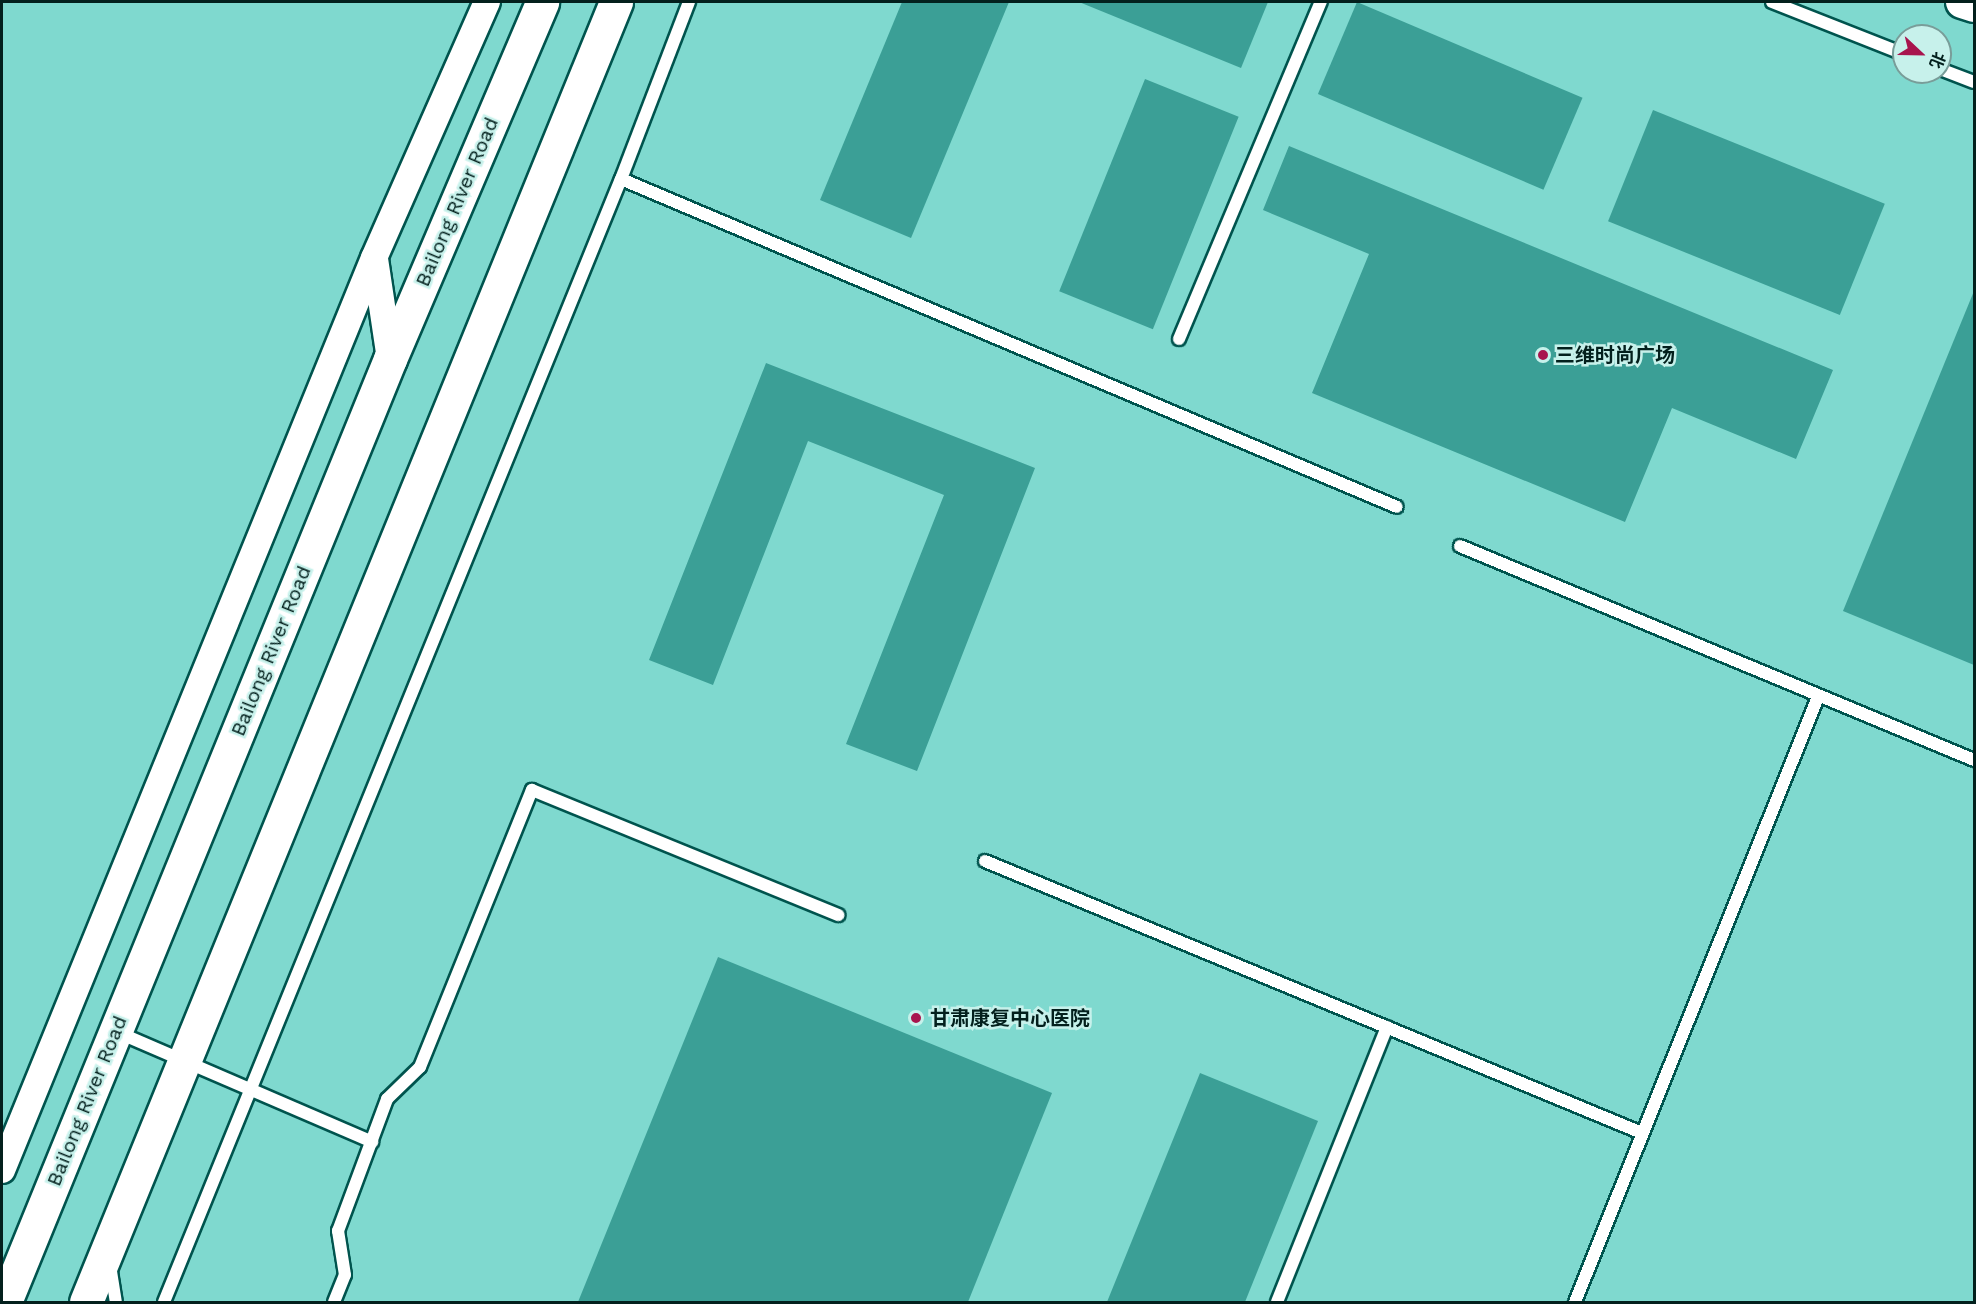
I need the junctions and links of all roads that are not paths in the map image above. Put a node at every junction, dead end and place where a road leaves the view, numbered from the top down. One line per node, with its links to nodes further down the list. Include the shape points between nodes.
1 (487, 2): 13 (street)
2 (542, 2): 15 (main road, Bailong River Road)
3 (615, 2): 24 (main road)
4 (689, 2): 12 (lane)
5 (1321, 2): 14 (lane)
6 (1772, 2): 9 (lane)
7 (1962, 2): 8 (street)
8 (1974, 6)
9 (1892, 49)
10 (1952, 74): 11 (lane)
11 (1974, 82)
12 (621, 179): 16 (lane); 25 (lane)
13 (375, 258): 15 (street); 28 (street)
14 (1179, 339)
15 (390, 359): 23 (main road, Bailong River Road)
16 (1396, 507)
17 (1460, 546): 18 (lane)
18 (1818, 697): 19 (lane); 26 (lane)
19 (1974, 760)
20 (985, 861): 22 (lane)
21 (838, 915): 27 (lane, via 532,790 420,1067 387,1099)
22 (1387, 1027): 26 (lane); 35 (lane)
23 (116, 1032): 24 (lane); 30 (main road, Bailong River Road)
24 (185, 1061): 25 (lane); 29 (main road)
25 (250, 1090): 27 (lane); 33 (lane)
26 (1642, 1133): 36 (lane)
27 (372, 1142): 34 (lane, via 338,1231 345,1275)
28 (2, 1170)
29 (108, 1250): 31 (main road); 32 (lane)
30 (5, 1302)
31 (86, 1302)
32 (116, 1302)
33 (164, 1302)
34 (334, 1302)
35 (1276, 1302)
36 (1575, 1302)

